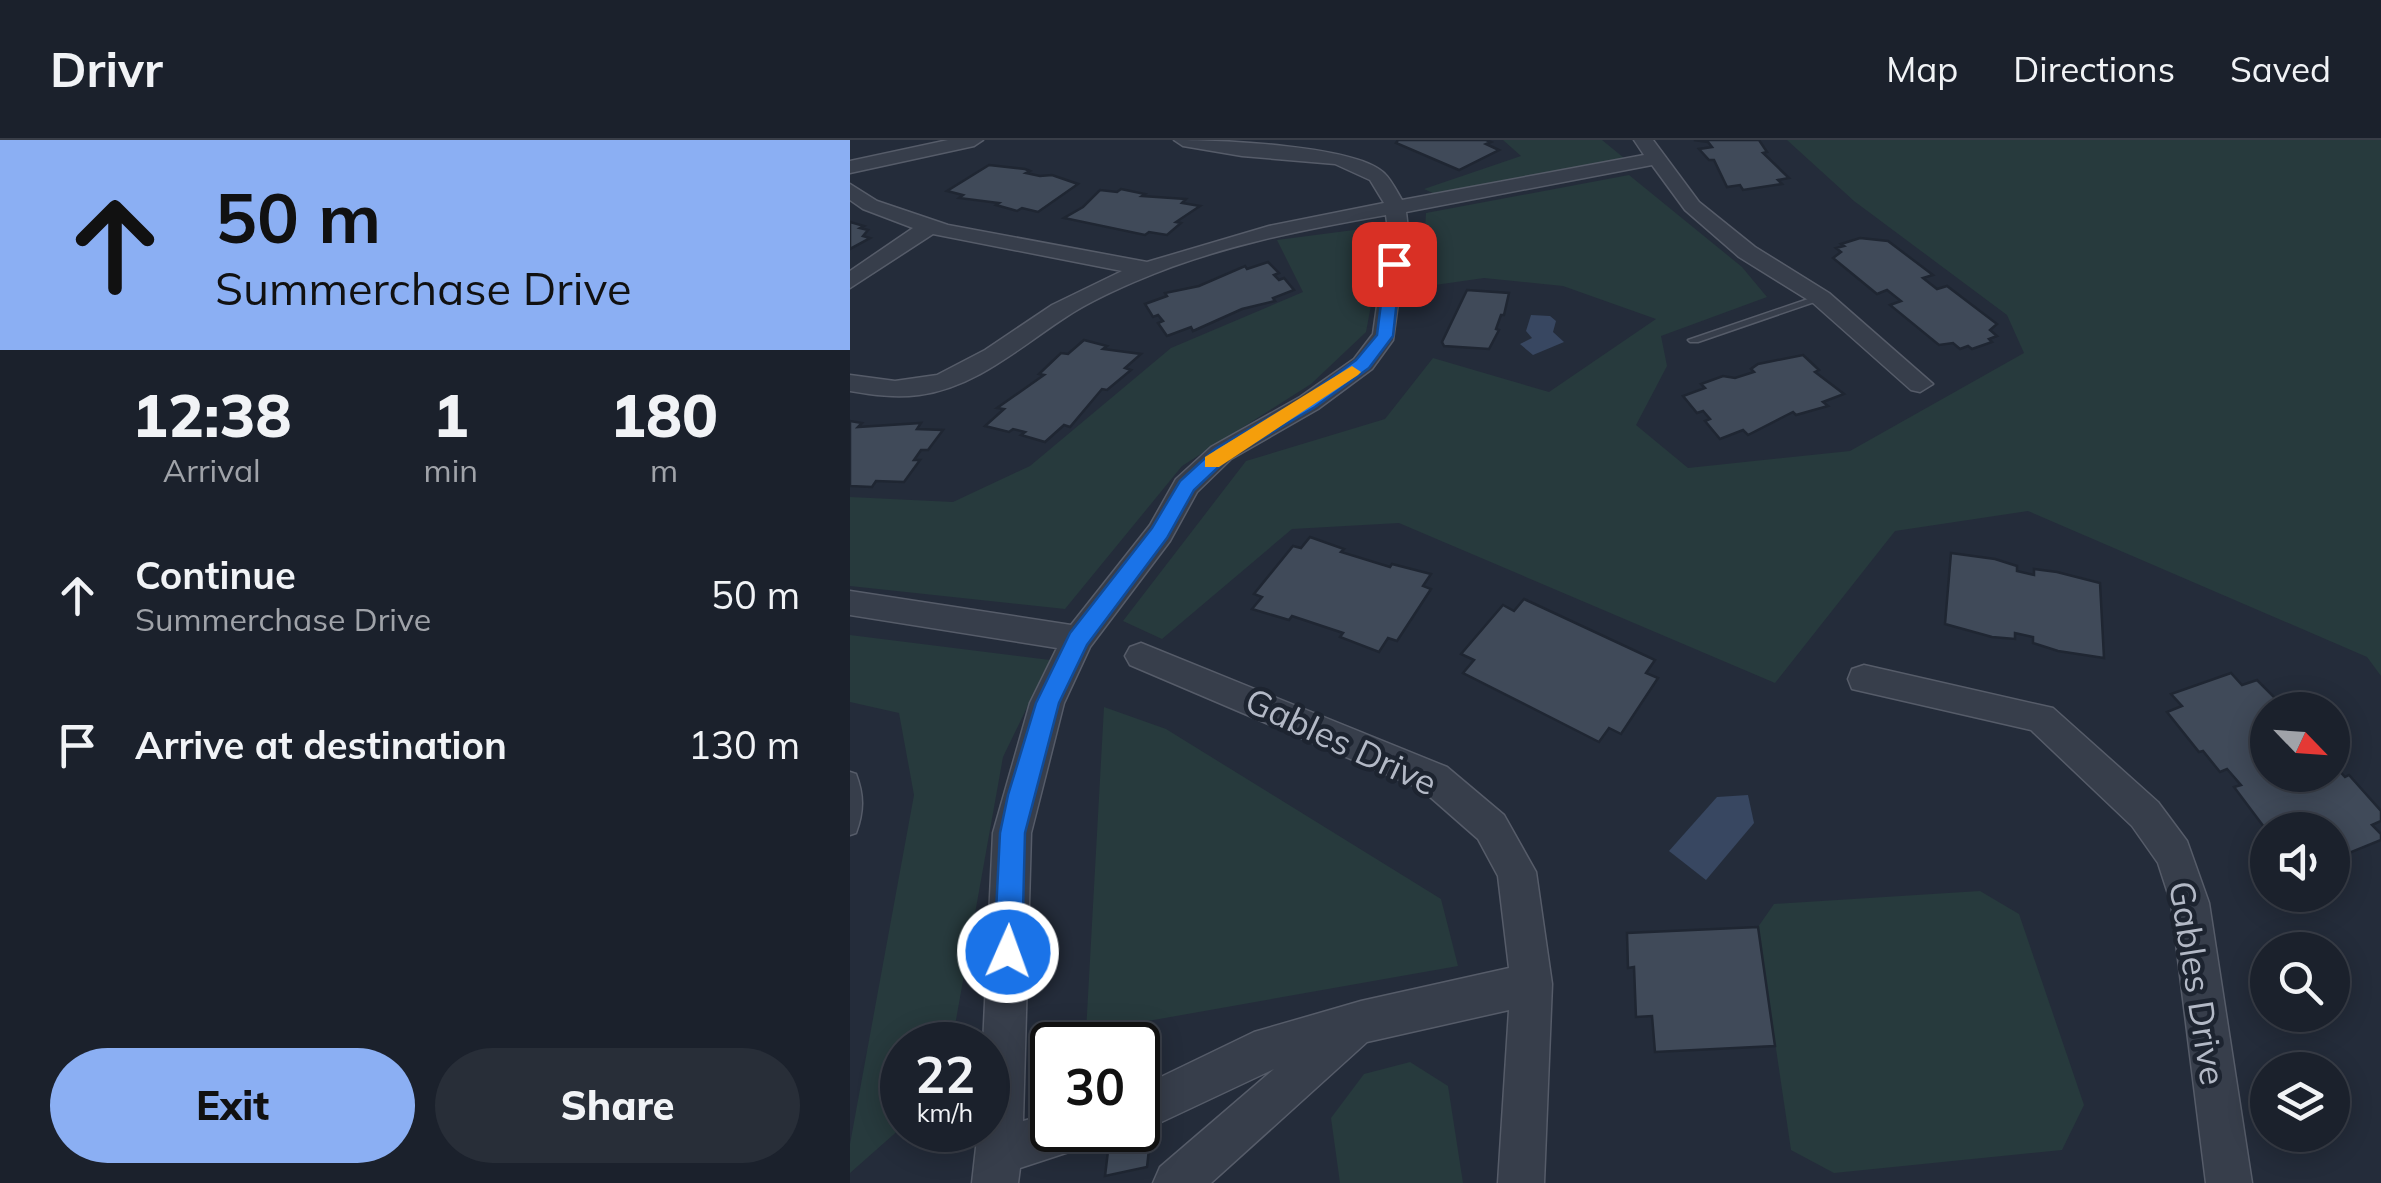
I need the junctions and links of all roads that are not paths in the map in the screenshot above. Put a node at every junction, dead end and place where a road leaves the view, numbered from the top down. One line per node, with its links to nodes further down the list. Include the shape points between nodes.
1 (974, 140): 4 (street)
2 (1183, 140): 6 (street, via 1339,159 1377,176)
3 (1649, 149): 6 (street); 10 (street, via 1692,206 1747,252)
4 (850, 168)
5 (850, 190): 7 (street, via 888,214)
6 (1395, 208): 8 (street, via 1297,223); 15 (street, via 1385,336 1362,364 1221,454 1186,486 1160,533)
7 (931, 226): 8 (street); 9 (street)
8 (1146, 268): 12 (street, via 1080,299 961,374 896,390)
9 (850, 281)
10 (1820, 298): 11 (lane); 13 (street)
11 (1694, 340)
12 (850, 383)
13 (1920, 384)
14 (850, 603): 15 (street)
15 (1078, 639): 24 (street, via 1048,703 1012,833)
16 (1141, 656): 20 (street, Gables Drive, via 1434,778 1491,828 1516,872)
17 (1864, 679): 27 (street, Gables Drive, via 2041,718 2144,814 2174,854 2190,904)
18 (850, 779): 19 (lane, via 856,802)
19 (850, 827)
20 (1531, 984): 21 (street); 26 (street, Gables Drive)
21 (1361, 1022): 22 (street, via 1254,1053); 25 (street)
22 (1160, 1100)
23 (1030, 1151): 24 (street)
24 (998, 1167)
25 (1176, 1183)
26 (1521, 1183)
27 (2229, 1183)

